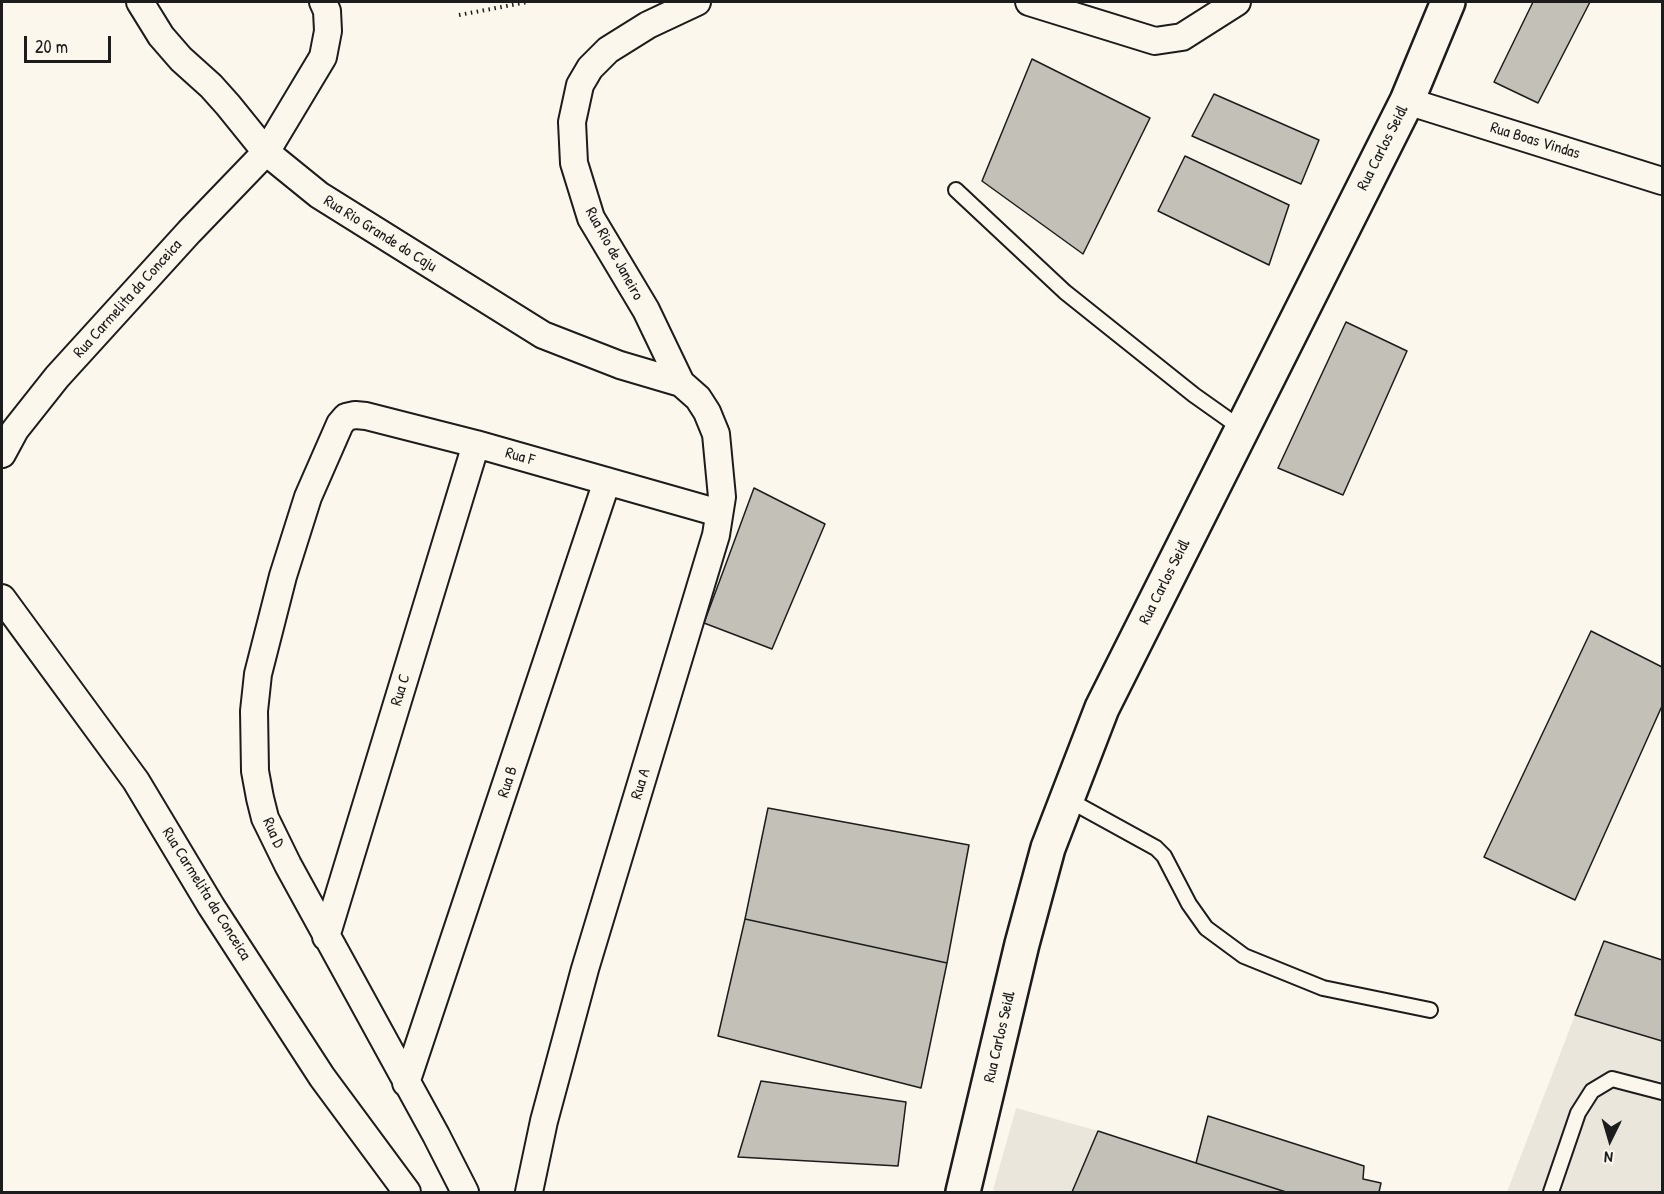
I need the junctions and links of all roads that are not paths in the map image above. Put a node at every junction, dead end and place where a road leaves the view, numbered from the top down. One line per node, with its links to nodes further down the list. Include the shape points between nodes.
1 (140, 2): 8 (street, Rua Rio Grande do Caju, via 161,36 228,105)
2 (323, 2): 8 (street, Rua Carmelita da Conceica, via 328,31 322,57)
3 (697, 2): 11 (street, Rua Rio de Janeiro, via 648,25 608,50 580,85 572,122 574,163 591,218 646,310)
4 (1029, 2): 5 (street, via 1155,41 1182,37)
5 (1238, 2)
6 (1448, 2): 7 (street, Rua Carlos Seidl)
7 (1407, 101): 9 (street, Rua Boas Vindas); 12 (street, Rua Carlos Seidl)
8 (266, 152): 11 (street, Rua Rio Grande do Caju, via 319,195 543,335 620,365); 15 (street, Rua Carmelita da Conceica, via 57,377 15,430)
9 (1662, 181)
10 (956, 190): 12 (lane, via 1065,292)
11 (681, 383): 17 (street, Rua A, via 698,398 716,434 722,497)
12 (1242, 429): 19 (street, Rua Carlos Seidl, via 1102,708)
13 (332, 441): 14 (street, Rua F, via 346,417 355,415); 20 (street, Rua D, via 308,497 284,576 258,674 254,711 255,771 266,818)
14 (476, 444): 16 (street, Rua F); 20 (street, Rua C)
15 (2, 454)
16 (607, 481): 17 (street, Rua F); 22 (street, Rua B)
17 (719, 513): 26 (street, Rua A, via 713,545 585,969)
18 (2, 598): 24 (street, Rua Carmelita da Conceica, via 136,781 211,906 322,1077)
19 (1066, 799): 21 (lane, via 1156,848 1206,928 1244,956 1323,988); 27 (street, Rua Carlos Seidl, via 1022,944)
20 (326, 937): 22 (street, Rua D)
21 (1430, 1010)
22 (406, 1083): 25 (street, Rua D)
23 (1662, 1092): 28 (lane, via 1612,1079 1592,1091 1578,1113)
24 (407, 1192)
25 (465, 1192)
26 (529, 1192)
27 (963, 1192)
28 (1551, 1192)

